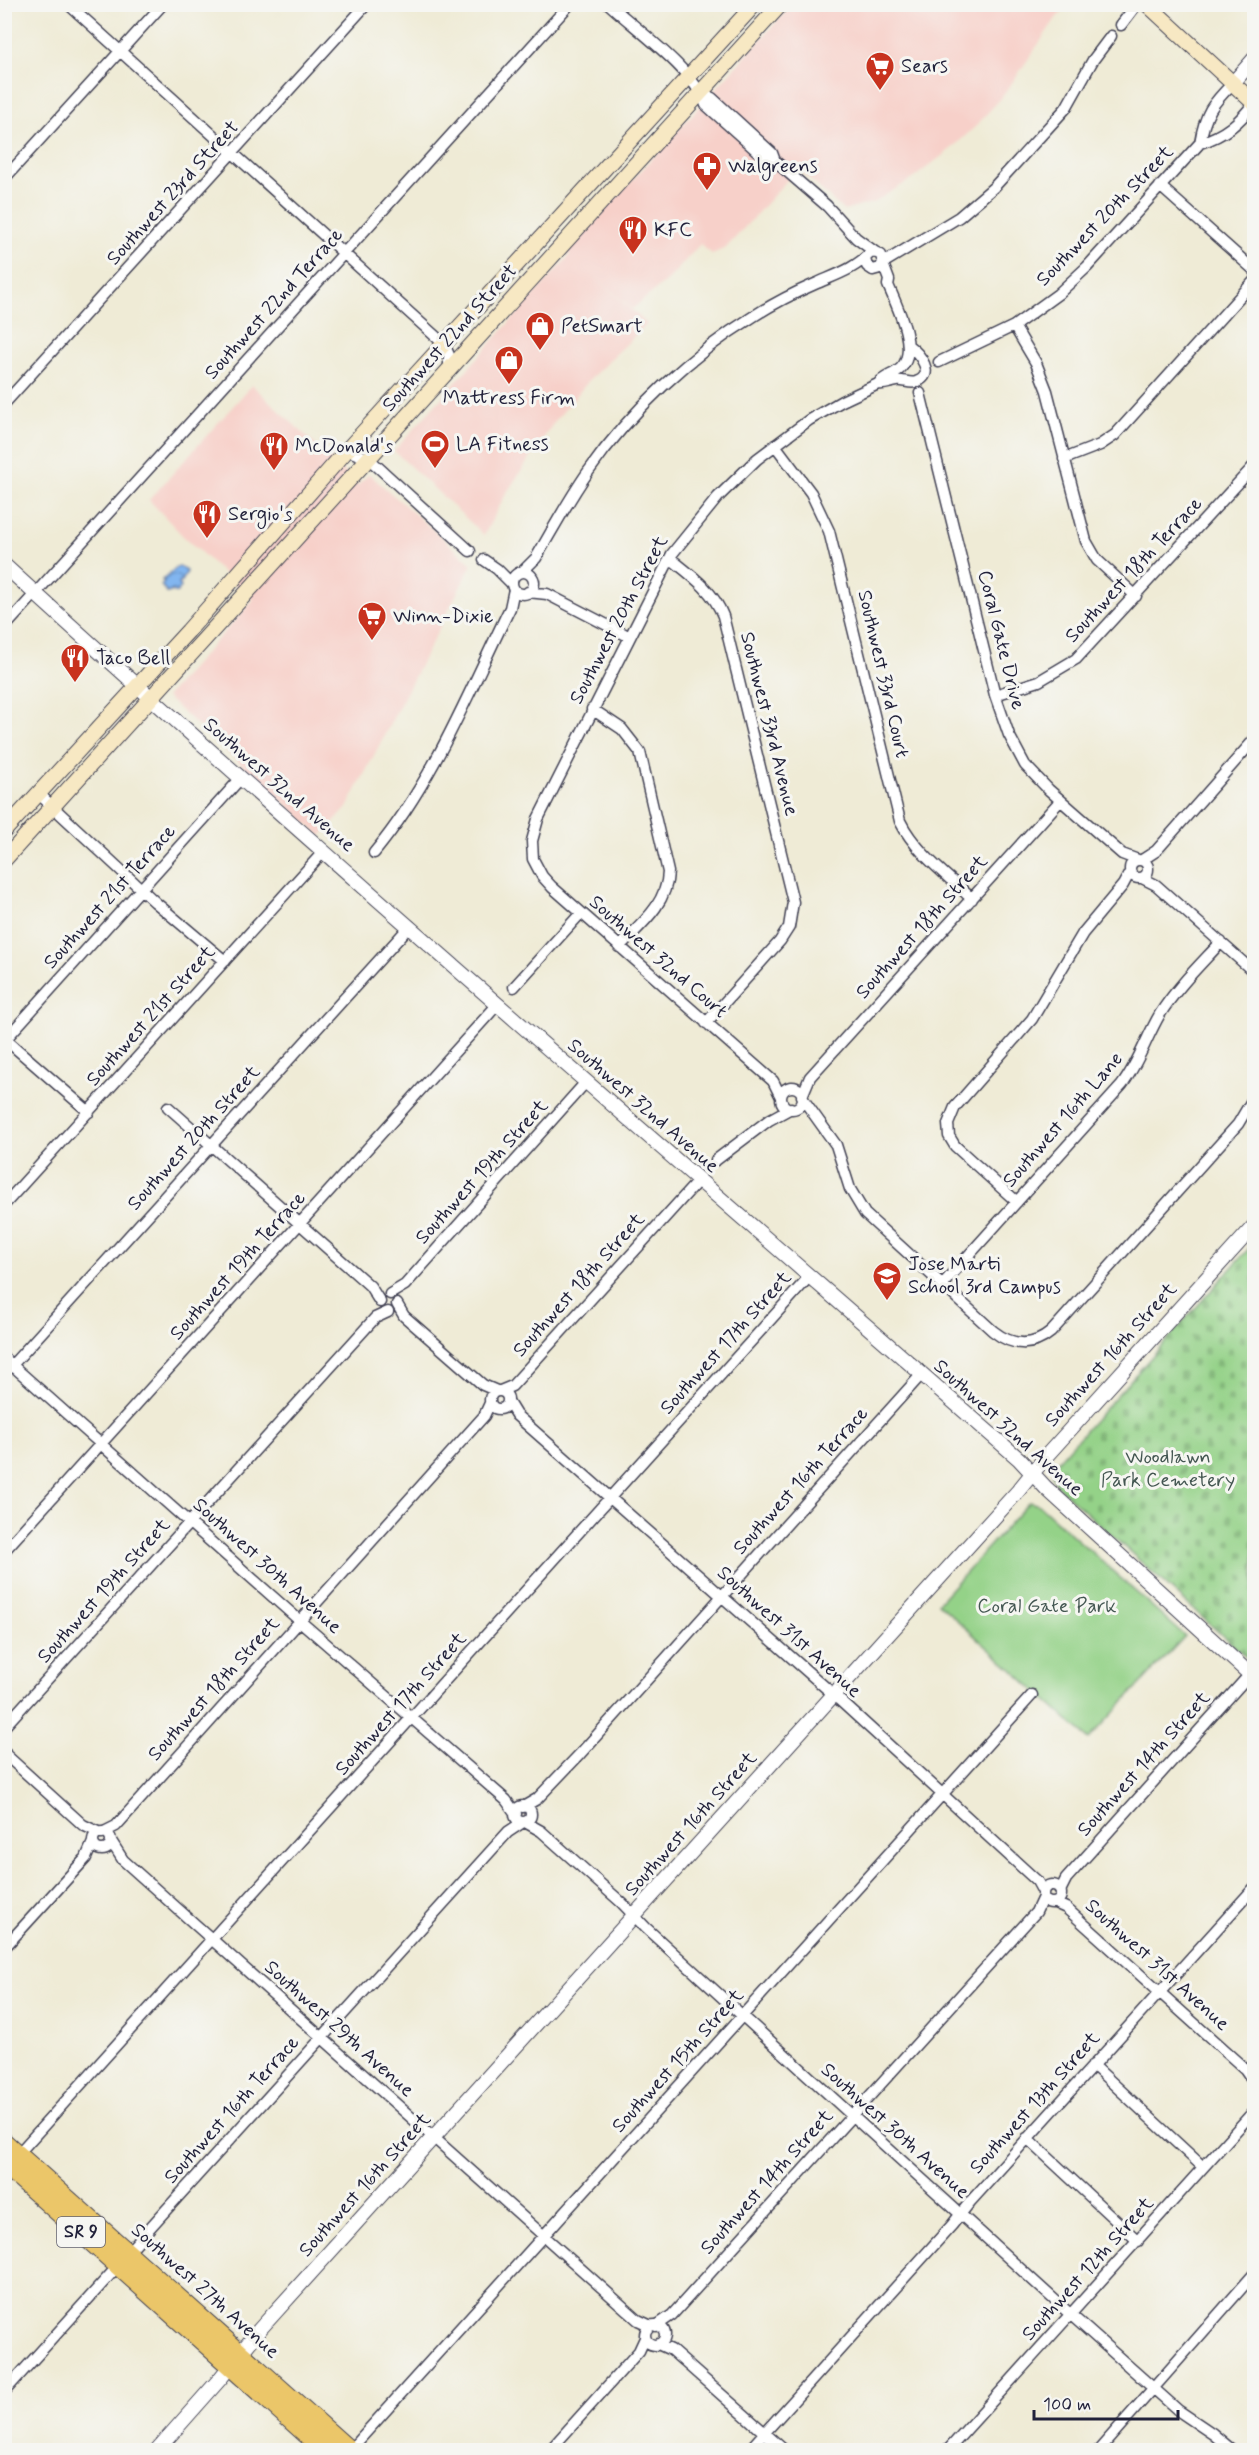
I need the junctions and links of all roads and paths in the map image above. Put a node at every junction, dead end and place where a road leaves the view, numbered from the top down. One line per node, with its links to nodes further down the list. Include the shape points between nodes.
1 (69, 4): 12 (street)
2 (163, 4): 12 (street)
3 (367, 4): 19 (street, Southwest 23rd Street)
4 (570, 4): 22 (street, Southwest 22nd Terrace)
5 (609, 4): 14 (street)
6 (756, 4): 14 (main road, Southwest 22nd Street)
7 (782, 4): 16 (main road, Southwest 22nd Street)
8 (1137, 4): 10 (street)
9 (1147, 4): 15 (main road)
10 (1121, 25)
11 (1111, 36): 23 (street, via 1066,108 994,187 959,217 899,252)
12 (120, 51): 19 (street); 20 (street)
13 (1254, 59): 15 (street)
14 (689, 76): 16 (street); 27 (main road, Southwest 22nd Street)
15 (1233, 83): 17 (main road); 18 (street, Southwest 20th Street, via 1210,107)
16 (702, 93): 23 (street, via 706,105 766,159 775,161 827,206); 30 (main road, Southwest 22nd Street)
17 (1254, 103): 18 (street, Southwest 20th Street, via 1233,128)
18 (1200, 143): 21 (street, Southwest 20th Street)
19 (233, 153): 22 (street); 33 (street, Southwest 23rd Street)
20 (4, 179)
21 (1160, 186): 24 (street); 26 (street, Southwest 20th Street, via 1074,280)
22 (344, 254): 27 (street); 51 (street, Southwest 22nd Terrace)
23 (874, 261): 28 (street, via 889,280); 42 (street, via 796,293 755,315 670,380 596,461)
24 (1254, 270)
25 (1254, 281): 37 (street, via 1115,435)
26 (1014, 326): 29 (street, Southwest 20th Street); 37 (street, via 1044,381)
27 (444, 345): 30 (street); 35 (main road, Southwest 22nd Street)
28 (909, 346): 31 (street, Southwest 20th Street, via 900,370); 31 (street, Southwest 20th Street, via 925,363 924,376 913,383)
29 (939, 362)
30 (449, 370): 36 (main road, Southwest 22nd Street)
31 (878, 384): 34 (street, Southwest 20th Street, via 832,406)
32 (920, 393): 58 (street, Coral Gate Drive)
33 (4, 404)
34 (775, 445): 43 (street, Southwest 20th Street, via 728,486); 73 (street, Southwest 33rd Court, via 811,493 829,531 900,821 922,852)
35 (347, 450): 36 (street); 39 (main road, Southwest 22nd Street)
36 (369, 459): 40 (main road, Southwest 22nd Street); 41 (street)
37 (1064, 459): 53 (street, via 1090,549)
38 (1254, 466): 53 (street, Southwest 18th Terrace)
39 (285, 519): 40 (main road); 57 (main road, Southwest 22nd Street)
40 (297, 538): 59 (main road, Southwest 22nd Street)
41 (470, 551)
42 (536, 558): 47 (street); 48 (street)
43 (670, 558): 56 (street, Southwest 20th Street); 82 (street, Southwest 33rd Avenue, via 709,591 723,616 793,902 791,918 780,941)
44 (483, 560): 46 (street)
45 (4, 565): 51 (street, Southwest 32nd Avenue)
46 (497, 569): 47 (street); 49 (street)
47 (521, 572): 48 (street); 49 (street, via 513,578)
48 (534, 580): 50 (street); 52 (street)
49 (513, 587): 50 (street, via 519,593); 54 (street)
50 (527, 593): 52 (street); 54 (street)
51 (36, 594): 55 (street, Southwest 22nd Terrace); 57 (street, Southwest 32nd Avenue)
52 (547, 594): 56 (street)
53 (1136, 596): 58 (street, Southwest 18th Terrace, via 1070,664 1039,681)
54 (511, 606): 69 (street, via 432,766 400,820)
55 (4, 628)
56 (630, 637): 60 (street, Southwest 20th Street)
57 (138, 685): 59 (street, Southwest 32nd Avenue); 63 (main road, Southwest 22nd Street)
58 (995, 696): 64 (street, Coral Gate Drive, via 1020,759)
59 (152, 699): 62 (street, Southwest 32nd Avenue); 65 (main road, Southwest 22nd Street)
60 (592, 709): 68 (street, Southwest 20th Street, via 541,812); 77 (street, via 622,729 640,752 668,872 658,904)
61 (1254, 740): 71 (street)
62 (241, 778): 67 (street, Southwest 32nd Avenue); 72 (street, Southwest 21st Terrace)
63 (39, 794): 65 (street); 66 (main road, Southwest 22nd Street)
64 (1060, 801): 71 (street, Coral Gate Drive); 73 (street, Southwest 18th Street)
65 (53, 807): 70 (main road, Southwest 22nd Street); 72 (street)
66 (4, 831)
67 (324, 851): 75 (street, Southwest 32nd Avenue); 78 (street, Southwest 21st Street)
68 (532, 851): 74 (street, Southwest 32nd Court, via 544,879)
69 (374, 853)
70 (4, 860)
71 (1140, 869): 76 (street, Coral Gate Drive); 99 (street, via 1083,933 1032,1019 952,1112 950,1136 959,1150)
72 (142, 889): 78 (street); 83 (street, Southwest 21st Terrace)
73 (972, 898): 84 (street, Southwest 18th Street)
74 (581, 913): 77 (street, Southwest 32nd Court); 80 (street)
75 (410, 926): 81 (street, Southwest 32nd Avenue); 96 (street, Southwest 20th Street)
76 (1221, 942): 79 (street, Coral Gate Drive); 99 (street, Southwest 16th Lane, via 1172,996 1122,1085)
77 (619, 947): 82 (street, Southwest 32nd Court)
78 (225, 961): 93 (street, Southwest 21st Street)
79 (1254, 972)
80 (514, 987)
81 (498, 1004): 86 (street, Southwest 32nd Avenue); 101 (street, Southwest 19th Terrace)
82 (706, 1023): 85 (street, Southwest 32nd Court)
83 (5, 1039): 93 (street)
84 (810, 1077): 87 (street, Southwest 18th Street); 88 (street, Southwest 18th Street)
85 (773, 1081): 87 (street, Southwest 32nd Court); 90 (street, Southwest 32nd Court)
86 (586, 1082): 98 (street, Southwest 32nd Avenue); 105 (street, Southwest 19th Street)
87 (791, 1087): 88 (street, via 799,1090); 90 (street, via 784,1090)
88 (802, 1097): 92 (street, via 800,1105); 94 (street)
89 (1254, 1097): 104 (street, via 1238,1124 1040,1340 1010,1342)
90 (781, 1098): 92 (street, via 785,1106); 95 (street)
91 (168, 1107): 96 (street)
92 (792, 1108): 94 (street); 95 (street)
93 (88, 1112): 100 (street, Southwest 21st Street)
94 (814, 1118): 104 (street, via 836,1145 850,1189 865,1215)
95 (769, 1120): 97 (street)
96 (211, 1146): 101 (street); 106 (street, Southwest 20th Street)
97 (716, 1161)
98 (698, 1181): 103 (street, Southwest 32nd Avenue); 109 (street, Southwest 18th Street)
99 (1017, 1202): 104 (street, Southwest 16th Lane)
100 (4, 1205)
101 (300, 1224): 105 (street); 110 (street, Southwest 19th Terrace)
102 (1254, 1226): 111 (street, Southwest 16th Street)
103 (809, 1277): 108 (street, Southwest 32nd Avenue); 112 (street, Southwest 17th Street)
104 (942, 1285)
105 (389, 1303): 109 (street); 113 (street, Southwest 19th Street)
106 (9, 1362): 107 (street, Southwest 20th Street); 110 (street, Southwest 30th Avenue)
107 (4, 1374)
108 (921, 1375): 111 (street, Southwest 32nd Avenue); 115 (street, Southwest 16th Terrace)
109 (499, 1400): 112 (street, Southwest 31st Avenue); 116 (street, Southwest 18th Street)
110 (101, 1444): 113 (street, Southwest 30th Avenue); 114 (street, Southwest 19th Terrace)
111 (1032, 1473): 117 (street, Southwest 32nd Avenue); 118 (street, Southwest 16th Street)
112 (611, 1498): 115 (street, Southwest 31st Avenue); 120 (street, Southwest 17th Street)
113 (190, 1522): 116 (street, Southwest 30th Avenue); 121 (street, Southwest 19th Street)
114 (4, 1551)
115 (721, 1596): 118 (street, Southwest 31st Avenue); 124 (street, Southwest 16th Terrace)
116 (300, 1621): 120 (street, Southwest 30th Avenue); 125 (street, Southwest 18th Street)
117 (1252, 1676): 127 (street, Southwest 14th Street)
118 (834, 1695): 123 (street, Southwest 31st Avenue); 128 (street, Southwest 16th Street)
119 (1032, 1695): 123 (street, Southwest 15th Street)
120 (413, 1718): 124 (street, Southwest 30th Avenue); 129 (street, Southwest 17th Street)
121 (4, 1727)
122 (5, 1754): 125 (street, Southwest 29th Avenue)
123 (942, 1794): 127 (street, Southwest 31st Avenue); 132 (street, Southwest 15th Street)
124 (523, 1815): 128 (street, Southwest 30th Avenue); 133 (street, Southwest 16th Terrace)
125 (102, 1841): 129 (street, Southwest 29th Avenue); 130 (street)
126 (1254, 1888): 131 (street, Southwest 13th Street)
127 (1052, 1894): 131 (street, Southwest 31st Avenue); 137 (street, Southwest 14th Street)
128 (634, 1916): 132 (street, Southwest 30th Avenue); 138 (street, Southwest 16th Street)
129 (213, 1939): 133 (street, Southwest 29th Avenue); 141 (street, Southwest 17th Street)
130 (4, 1948)
131 (1161, 1992): 134 (street, Southwest 13th Street); 135 (street, Southwest 31st Avenue)
132 (742, 2016): 137 (street, Southwest 30th Avenue); 144 (street, Southwest 15th Street)
133 (321, 2037): 138 (street, Southwest 29th Avenue); 146 (street, Southwest 16th Terrace)
134 (1093, 2066): 139 (street, Southwest 13th Street); 142 (street)
135 (1253, 2077)
136 (1254, 2110): 142 (street, Southwest 12th Street)
137 (852, 2115): 143 (street, Southwest 30th Avenue); 149 (street, Southwest 14th Street)
138 (435, 2138): 144 (street, Southwest 29th Avenue); 150 (street, Southwest 16th Street)
139 (1027, 2138): 143 (street, Southwest 13th Street); 145 (street)
140 (4, 2142): 141 (highway, Southwest 27th Avenue / SR 9)
141 (8, 2163): 146 (highway, Southwest 27th Avenue / SR 9); 146 (highway, Southwest 27th Avenue / SR 9, via 33,2167)
142 (1203, 2167): 145 (street, Southwest 12th Street)
143 (960, 2214): 148 (street, Southwest 30th Avenue); 153 (street, Southwest 13th Street)
144 (544, 2236): 149 (street, Southwest 29th Avenue); 156 (street, Southwest 15th Street)
145 (1138, 2241): 148 (street, Southwest 12th Street)
146 (123, 2259): 150 (highway, Southwest 27th Avenue / SR 9); 152 (street, Southwest 16th Terrace)
147 (1254, 2274): 151 (street)
148 (1071, 2314): 151 (street, Southwest 30th Avenue); 160 (street, Southwest 12th Street)
149 (655, 2335): 153 (street); 157 (street, Southwest 14th Street)
150 (235, 2360): 154 (street, Southwest 16th Street); 155 (highway, Southwest 27th Avenue / SR 9); 156 (highway, Southwest 27th Avenue / SR 9)
151 (1154, 2388): 161 (street); 162 (street, Southwest 30th Avenue)
152 (4, 2392)
153 (764, 2433): 158 (street, Southwest 13th Street); 159 (street)
154 (157, 2451)
155 (324, 2451)
156 (349, 2451)
157 (550, 2451)
158 (749, 2451)
159 (784, 2451)
160 (948, 2451)
161 (1099, 2451)
162 (1232, 2451)

